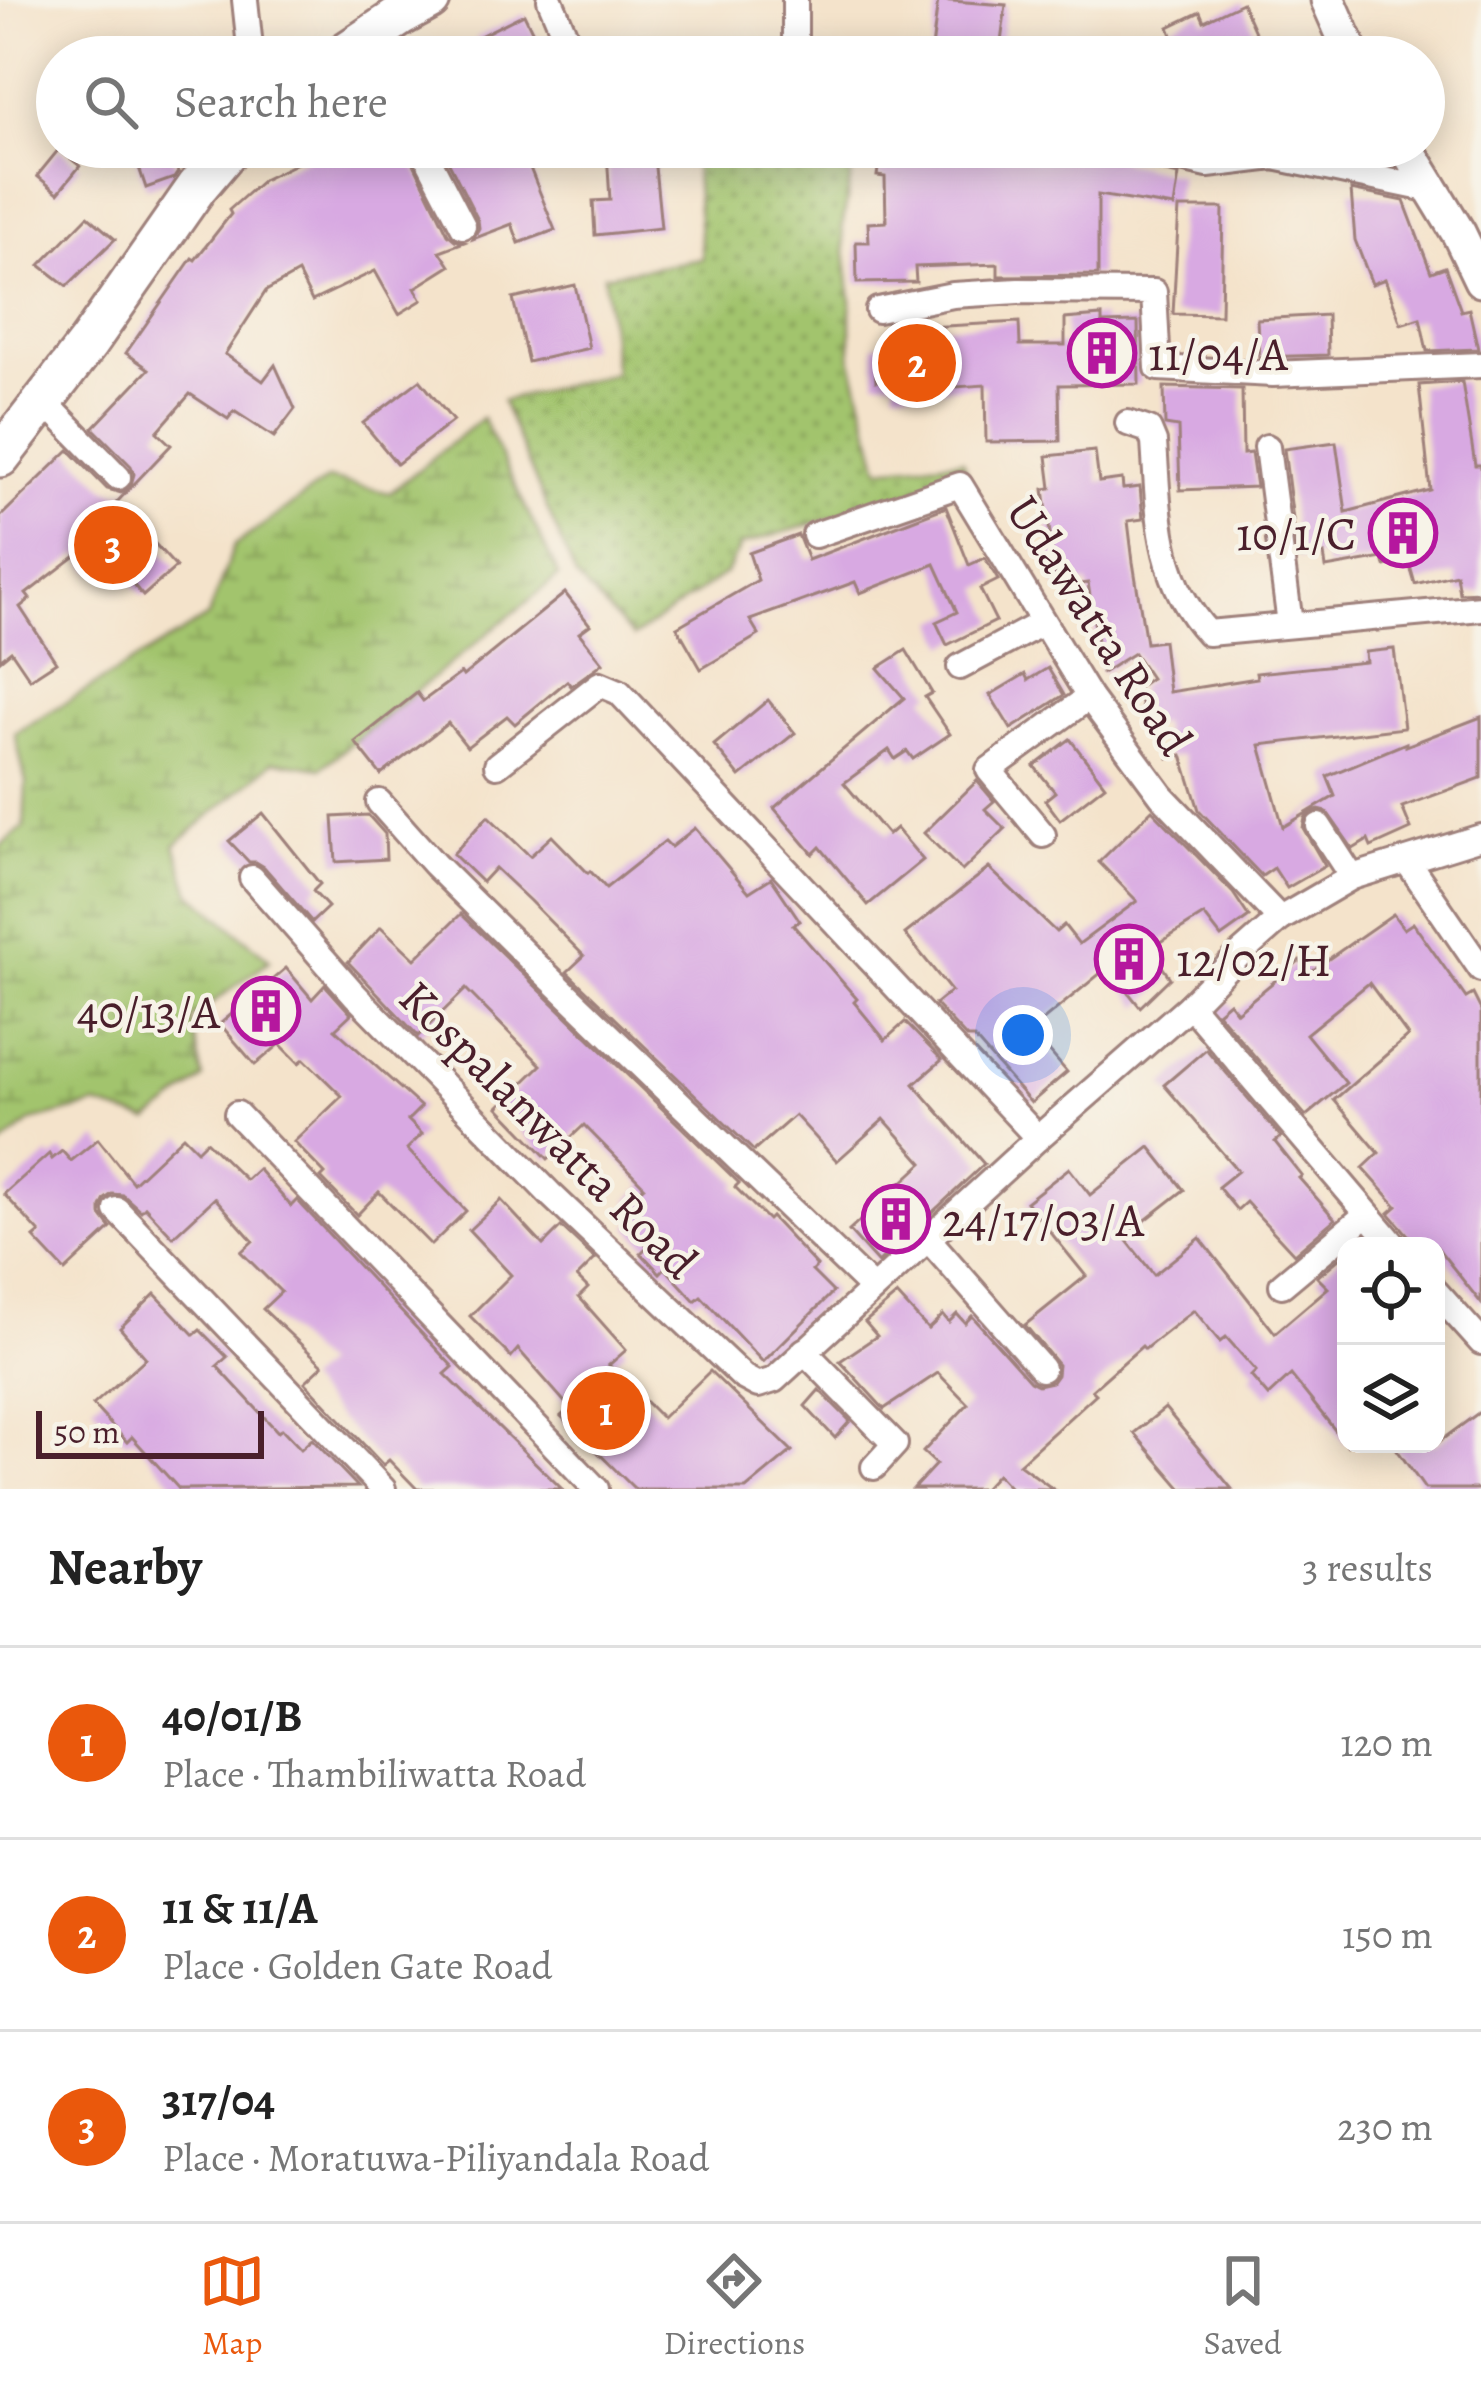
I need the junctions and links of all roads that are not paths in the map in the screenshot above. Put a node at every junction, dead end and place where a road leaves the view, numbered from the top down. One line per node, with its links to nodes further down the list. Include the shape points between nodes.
1 (245, 0): 6 (street)
2 (430, 0): 7 (main road)
3 (550, 0): 8 (street)
4 (795, 0): 9 (street)
5 (1328, 0): 10 (street)
6 (249, 36)
7 (379, 36)
8 (565, 36)
9 (795, 36)
10 (1344, 36)
11 (213, 168): 21 (main road)
12 (433, 168): 16 (street)
13 (1327, 168): 15 (street)
14 (1419, 168): 15 (street)
15 (1432, 190): 17 (street)
16 (463, 226)
17 (1470, 230): 18 (street)
18 (1481, 280)
19 (878, 310): 20 (street, via 1018,291 1154,292 1158,368 1274,374)
20 (1481, 365)
21 (44, 401): 24 (main road); 25 (street)
22 (1128, 423): 29 (street, via 1149,430 1154,442 1160,527 1189,613 1208,633)
23 (1268, 447): 29 (street)
24 (0, 457)
25 (118, 477)
26 (815, 536): 28 (street, Udawatta Road, via 960,485)
27 (1481, 608): 29 (street)
28 (1042, 622): 30 (street); 31 (street, Udawatta Road)
29 (1290, 624)
30 (960, 667)
31 (1089, 697): 35 (street, via 989,770); 40 (street, Udawatta Road, via 1162,796)
32 (497, 765): 44 (street, via 600,684 619,692)
33 (379, 802): 50 (street)
34 (1318, 826): 38 (street)
35 (1043, 835)
36 (1481, 837): 37 (street, Kospalanwatta Road)
37 (1407, 861): 38 (street, Kospalanwatta Road); 41 (street)
38 (1352, 877): 40 (street, Kospalanwatta Road)
39 (252, 878): 53 (street, Kospalanwatta Road, via 550,1194 742,1377 774,1380)
40 (1280, 919): 42 (street, Kospalanwatta Road)
41 (1481, 969)
42 (1190, 1005): 44 (street, Kospalanwatta Road); 46 (street)
43 (237, 1114): 57 (street)
44 (1038, 1138): 48 (street, Kospalanwatta Road)
45 (116, 1210): 56 (street)
46 (1367, 1214): 47 (street); 49 (street)
47 (1387, 1237)
48 (929, 1240): 50 (street, Kospalanwatta Road); 54 (street)
49 (1282, 1286)
50 (872, 1288): 53 (street, Kospalanwatta Road)
51 (1445, 1302): 52 (street)
52 (1481, 1342)
53 (804, 1351): 55 (street, via 895,1444)
54 (1042, 1369)
55 (874, 1467)
56 (383, 1489)
57 (596, 1489)

